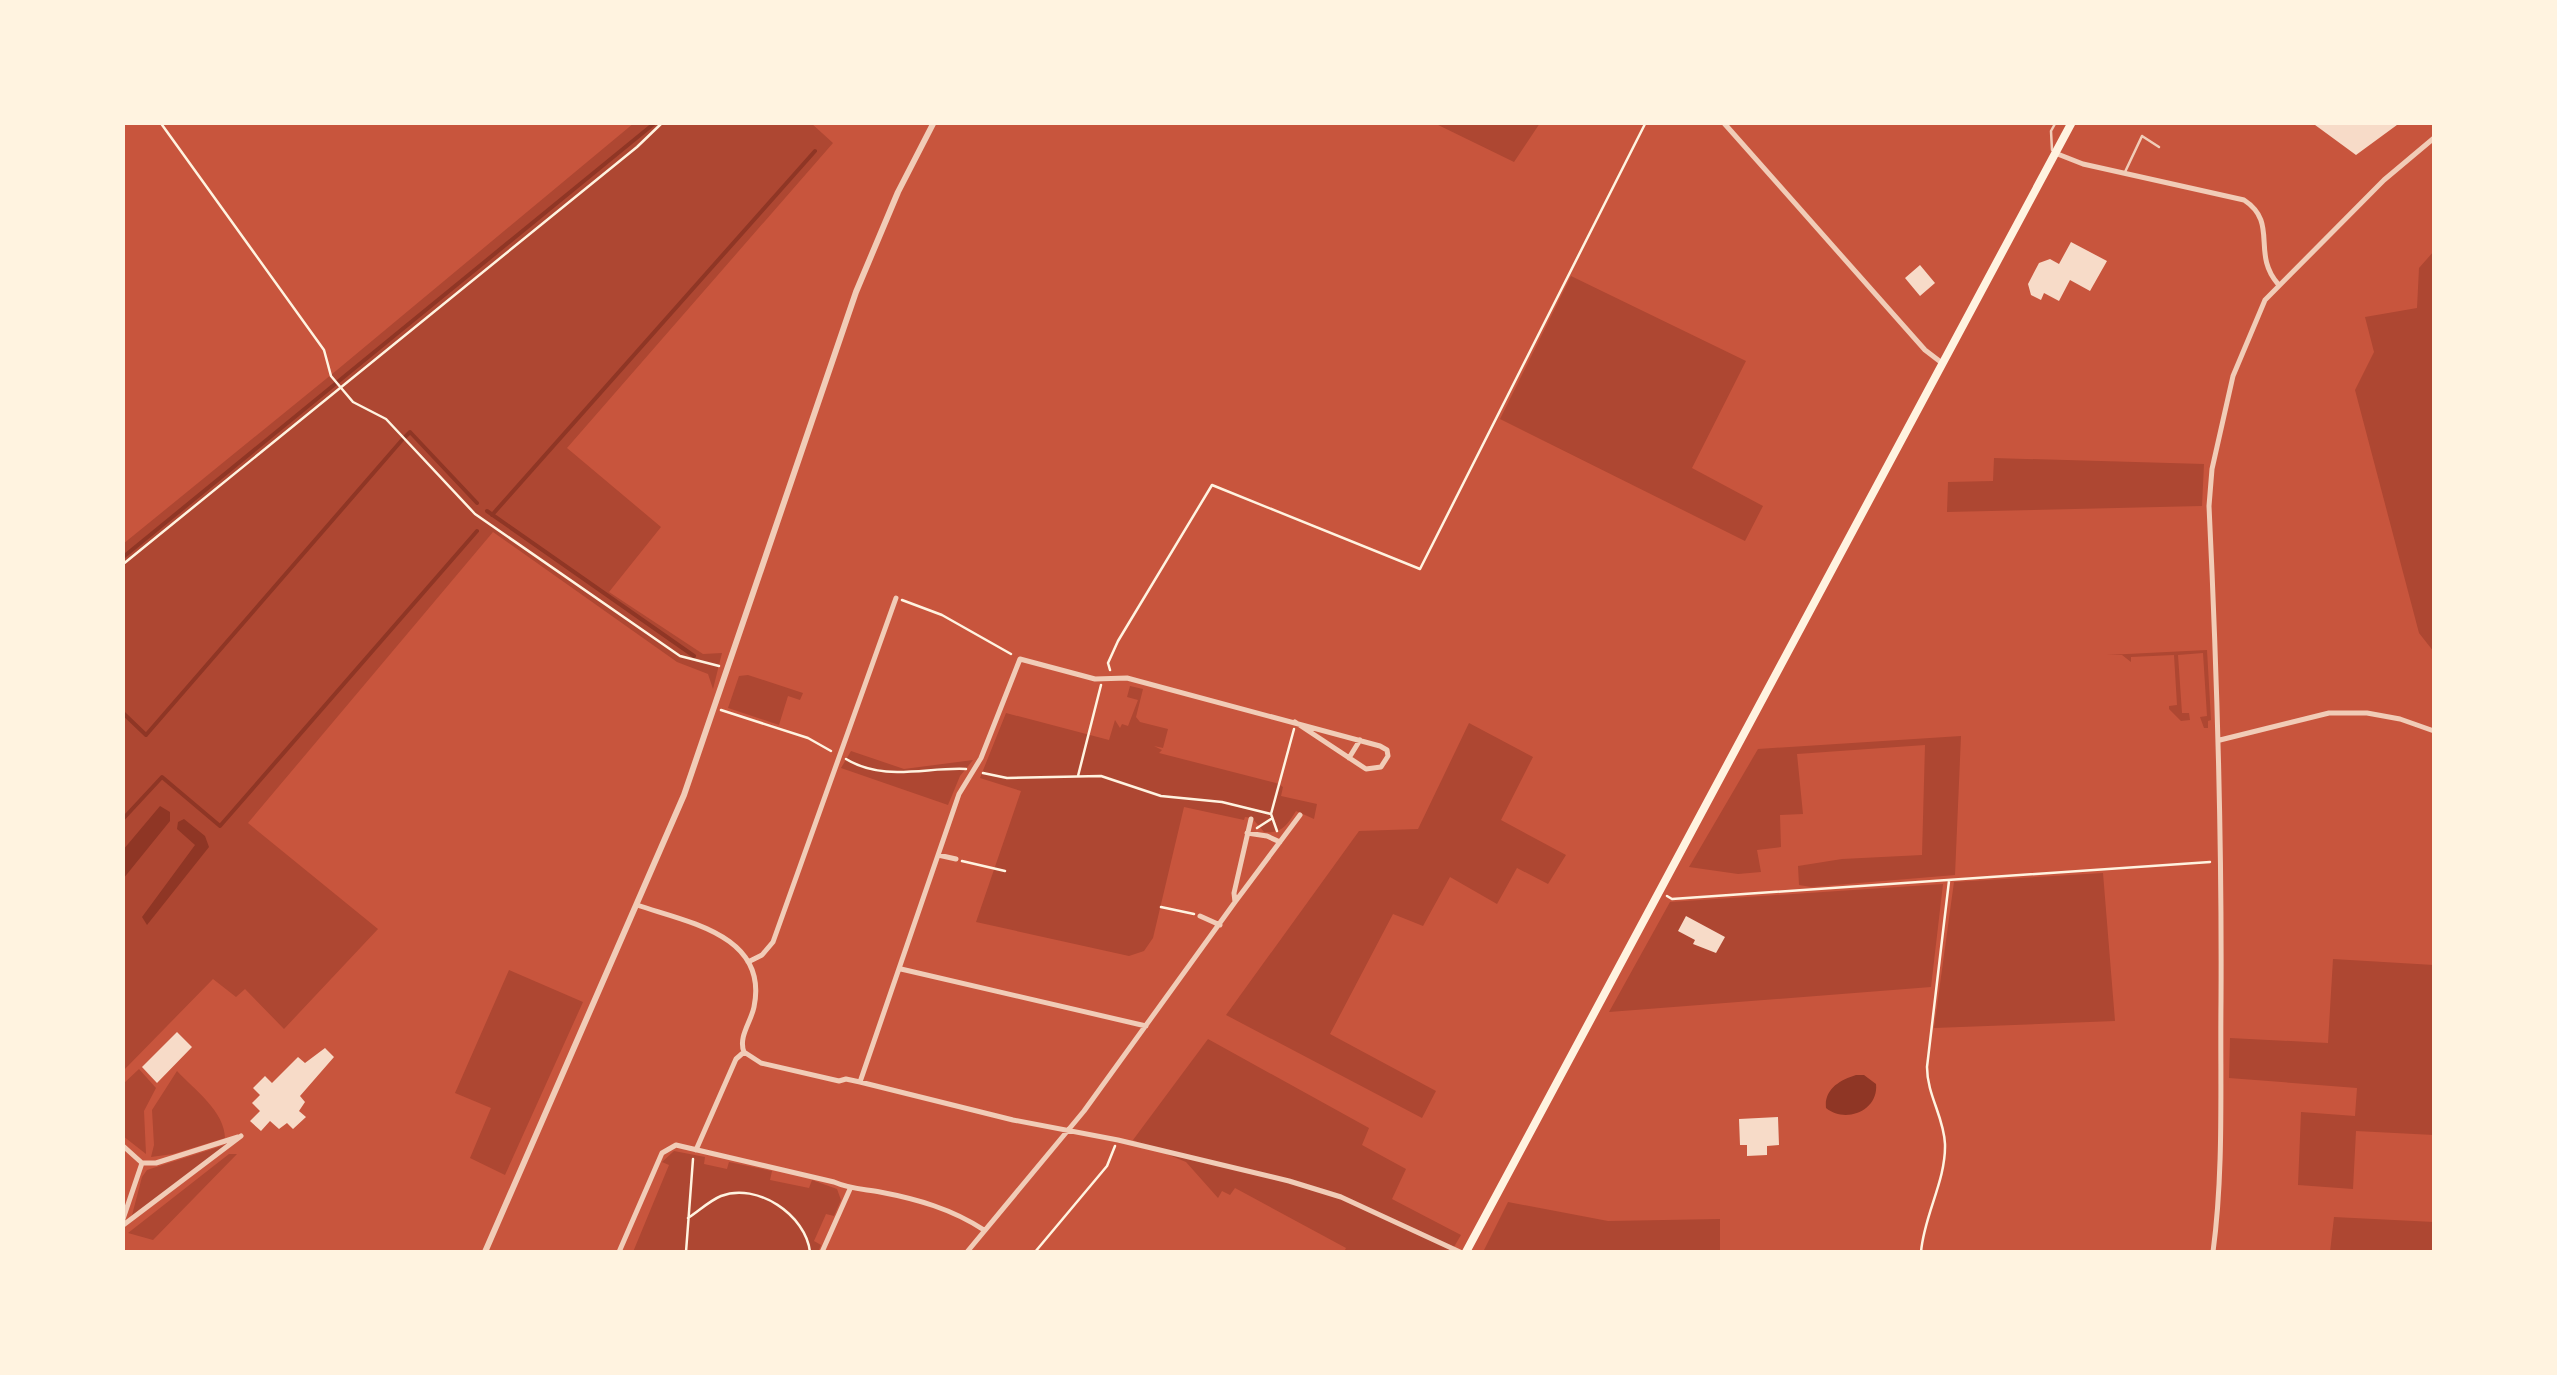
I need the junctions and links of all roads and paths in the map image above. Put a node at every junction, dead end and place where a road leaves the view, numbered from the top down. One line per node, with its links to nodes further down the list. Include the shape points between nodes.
1 (160, 122): 14 (path, via 324,350)
2 (663, 122): 14 (path)
3 (934, 122): 18 (street, via 856,292)
4 (1646, 122): 19 (path, via 1420,569 1212,485 1118,640)
5 (1723, 122): 13 (street)
6 (2056, 122): 10 (lane)
7 (2072, 122): 10 (main road)
8 (2434, 138): 12 (street)
9 (2159, 147): 11 (lane, via 2142,136)
10 (2054, 154): 11 (street); 13 (main road)
11 (2125, 173): 12 (street, via 2256,208 2263,220 2264,266)
12 (2278, 284): 24 (street, via 2264,300 2234,376 2212,470)
13 (1942, 363): 66 (main road)
14 (340, 387): 15 (path); 18 (path, via 386,419 475,514 680,656)
15 (122, 565)
16 (896, 598): 17 (path, via 942,615); 25 (street)
17 (1020, 659): 19 (street); 27 (street)
18 (729, 668): 20 (street)
19 (1105, 678): 21 (street); 28 (path)
20 (715, 708): 25 (path); 41 (street)
21 (1296, 722): 23 (street); 26 (street); 29 (path)
22 (2434, 731): 24 (street, via 2367,712 2329,713)
23 (1360, 740): 26 (street); 26 (street, via 1388,756 1369,770)
24 (2220, 740): 36 (street)
25 (838, 754): 27 (path, via 857,766 901,774); 45 (street, via 773,942)
26 (1350, 758)
27 (974, 770): 28 (path, via 1006,778); 34 (street)
28 (1078, 776): 29 (path, via 1115,778 1161,796)
29 (1271, 814): 33 (path)
30 (1300, 815): 33 (street)
31 (1251, 819): 32 (street)
32 (1247, 833): 33 (street); 40 (street)
33 (1280, 842): 40 (street)
34 (938, 855): 35 (street); 46 (street)
35 (956, 859): 37 (path)
36 (2222, 862): 38 (path); 68 (street, via 2220,1174)
37 (1005, 871)
38 (1949, 880): 39 (path); 67 (path, via 1927,1067 1946,1148)
39 (1667, 896)
40 (1235, 902): 44 (street)
41 (638, 905): 45 (street, via 722,935); 59 (street)
42 (1161, 907): 43 (path)
43 (1200, 916): 44 (street)
44 (1221, 925): 47 (street)
45 (748, 962): 48 (street, via 755,996)
46 (901, 968): 47 (street); 49 (street)
47 (1146, 1026): 50 (street)
48 (744, 1052): 49 (street, via 761,1062); 53 (street)
49 (860, 1082): 50 (street)
50 (1070, 1130): 51 (street); 58 (street)
51 (1118, 1140): 65 (path, via 1106,1166); 66 (street, via 1290,1180)
52 (122, 1144): 54 (street)
53 (696, 1150): 55 (street); 56 (path); 60 (street, via 676,1145 662,1153)
54 (142, 1163): 57 (street); 57 (street, via 241,1136)
55 (850, 1190): 58 (street, via 943,1208); 63 (street)
56 (688, 1218): 61 (path); 62 (path, via 724,1195 766,1198 798,1226)
57 (122, 1224)
58 (984, 1230): 64 (street)
59 (484, 1252)
60 (620, 1252)
61 (686, 1252)
62 (810, 1252)
63 (822, 1252)
64 (967, 1252)
65 (1036, 1252)
66 (1463, 1252)
67 (1921, 1252)
68 (2213, 1252)

